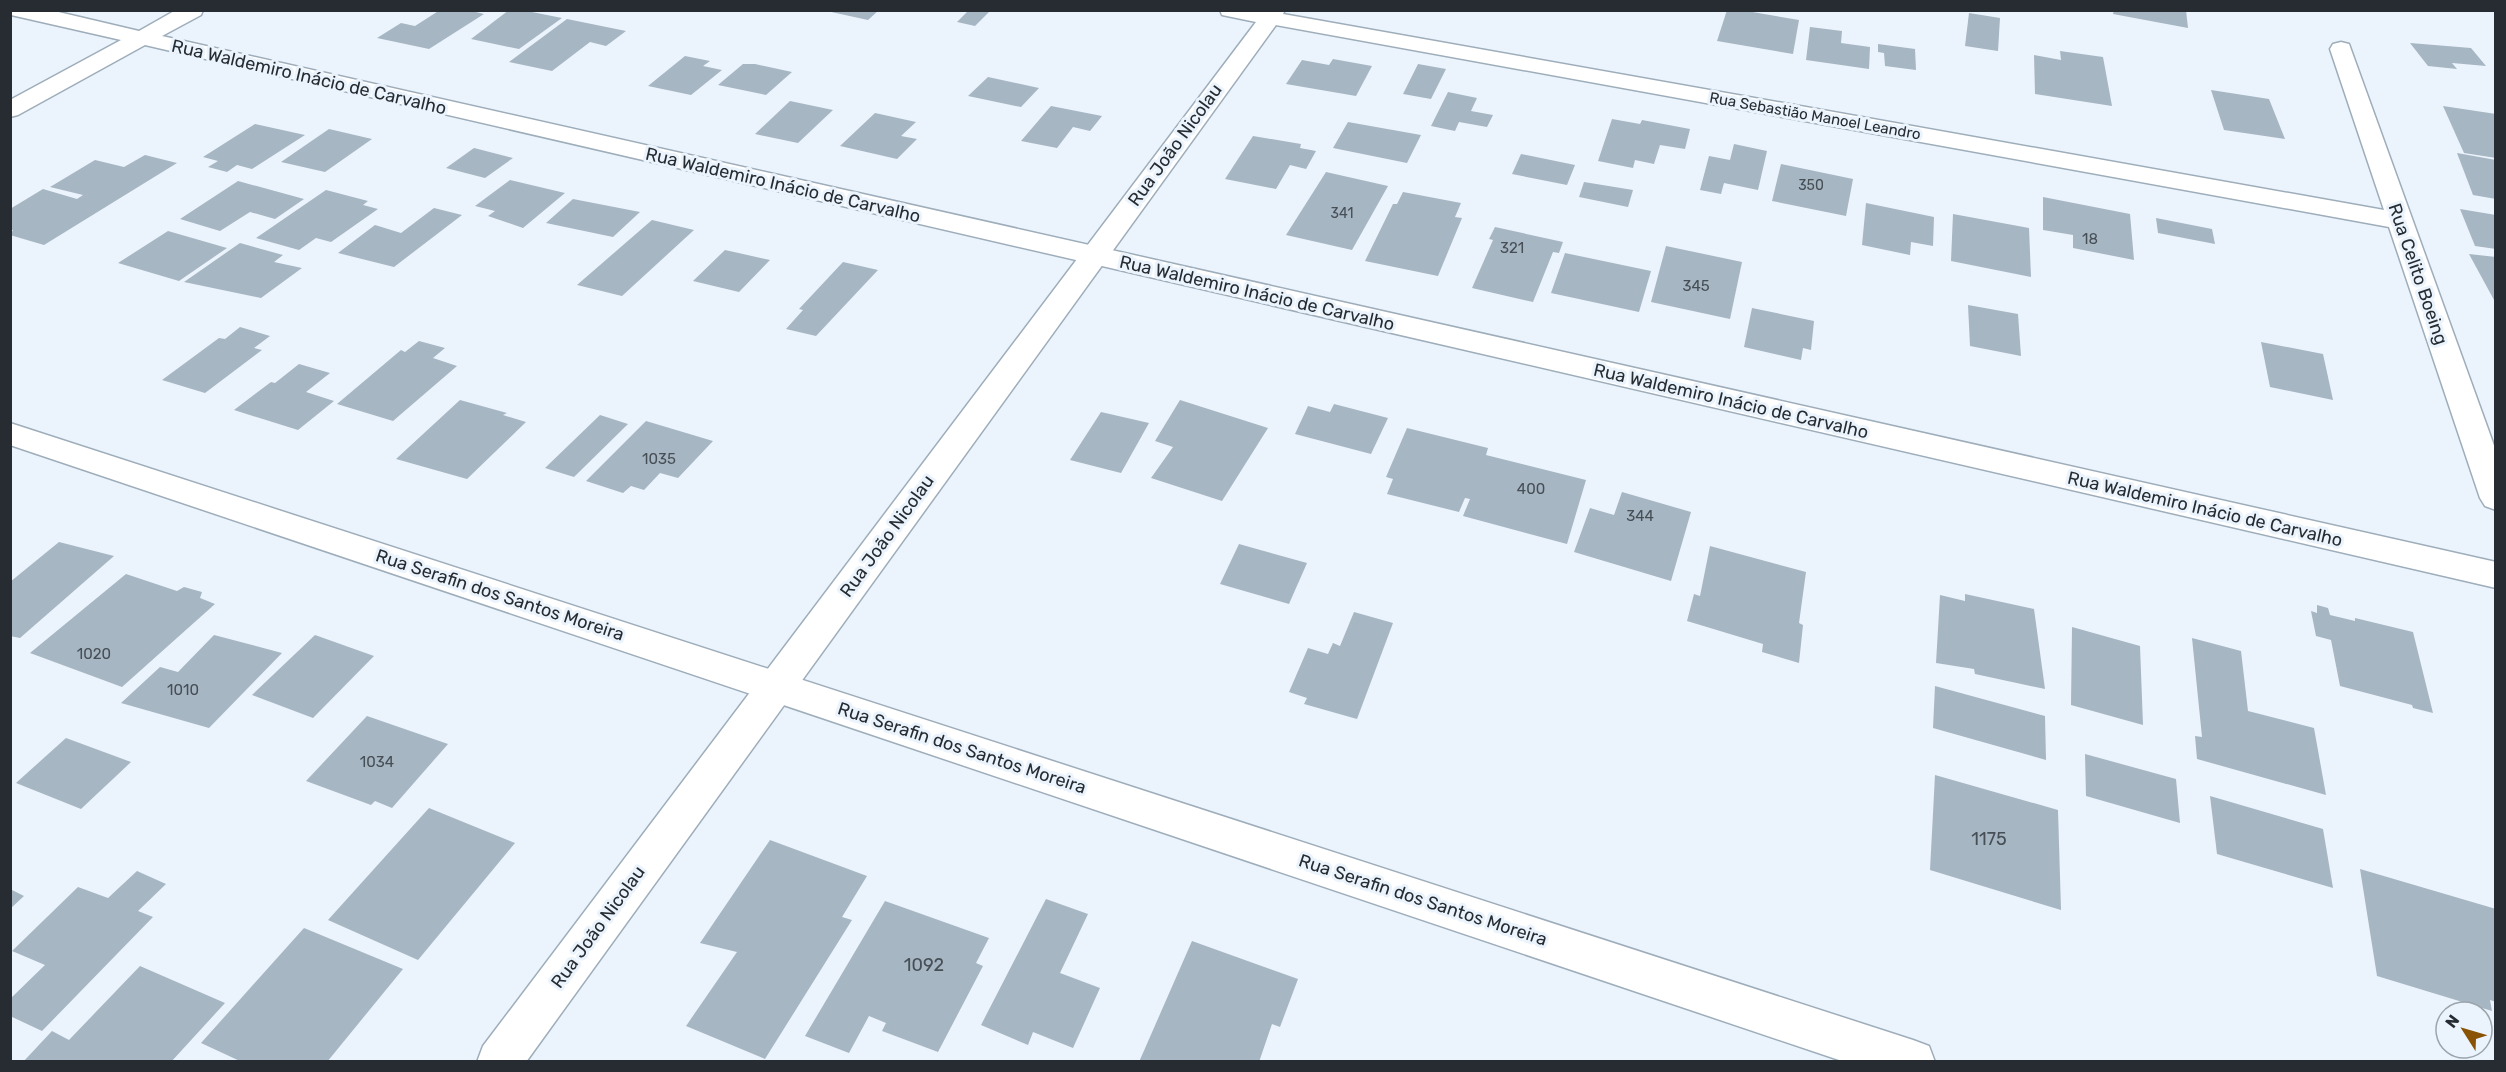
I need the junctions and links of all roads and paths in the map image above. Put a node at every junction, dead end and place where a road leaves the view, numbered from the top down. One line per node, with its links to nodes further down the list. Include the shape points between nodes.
1 (19, 10): 5 (street, Rua Waldemiro Inácio de Carvalho)
2 (193, 10): 5 (street)
3 (1230, 10): 4 (street, Rua Sebastião Manoel Leandro)
4 (1272, 14): 8 (street, Rua Sebastião Manoel Leandro); 9 (street, Rua João Nicolau)
5 (142, 39): 7 (street); 9 (street, Rua Waldemiro Inácio de Carvalho)
6 (2341, 49): 8 (street, Rua Celito Boeing)
7 (10, 110)
8 (2400, 221): 11 (street, Rua Celito Boeing)
9 (1094, 255): 12 (street, Rua Waldemiro Inácio de Carvalho); 13 (street, Rua João Nicolau)
10 (10, 434): 13 (street, Rua Serafin dos Santos Moreira)
11 (2496, 498)
12 (2496, 575)
13 (776, 687): 14 (street, Rua João Nicolau); 15 (street, Rua Serafin dos Santos Moreira)
14 (499, 1062)
15 (1913, 1062)

